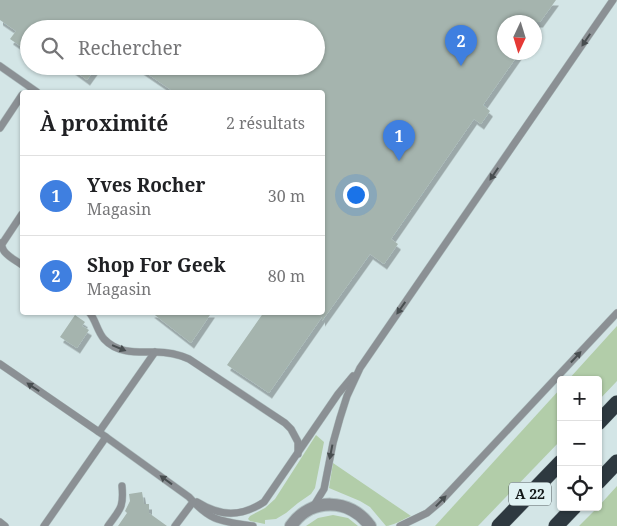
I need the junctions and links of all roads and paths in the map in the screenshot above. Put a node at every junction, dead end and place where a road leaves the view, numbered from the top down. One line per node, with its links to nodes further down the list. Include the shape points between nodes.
1 (613, 0): 13 (lane, one-way to 13)
2 (0, 66): 3 (lane)
3 (24, 90)
4 (20, 98): 5 (lane)
5 (0, 128)
6 (20, 217): 7 (lane)
7 (1, 243): 8 (lane, via 4,251)
8 (20, 264)
9 (617, 313): 34 (lane, one-way to 9, via 427,513 440,502)
10 (91, 315): 11 (lane, one-way to 11, via 105,340 116,348 129,352)
11 (155, 352): 16 (lane); 18 (lane, via 189,359 279,418 295,436)
12 (0, 364): 16 (lane, one-way to 12)
13 (360, 368): 18 (lane, via 338,394); 24 (lane, one-way to 24, via 340,418 324,489)
14 (617, 403): 15 (highway)
15 (599, 421)
16 (99, 432): 17 (lane)
17 (106, 437): 23 (lane, one-way to 17); 29 (lane)
18 (298, 454): 23 (lane, via 264,502 250,510 234,514 219,512)
19 (617, 462): 21 (highway)
20 (557, 466): 35 (highway, A 22)
21 (602, 478)
22 (122, 486): 30 (lane, via 123,503)
23 (191, 500): 31 (lane); 32 (lane, via 212,517)
24 (312, 508): 27 (street); 33 (street, via 328,504 344,506 359,514)
25 (570, 511): 36 (highway, A 22)
26 (0, 522): 28 (lane)
27 (290, 525)
28 (5, 526)
29 (44, 526)
30 (108, 526)
31 (175, 526)
32 (253, 526)
33 (370, 526)
34 (400, 526)
35 (499, 526)
36 (556, 526)

